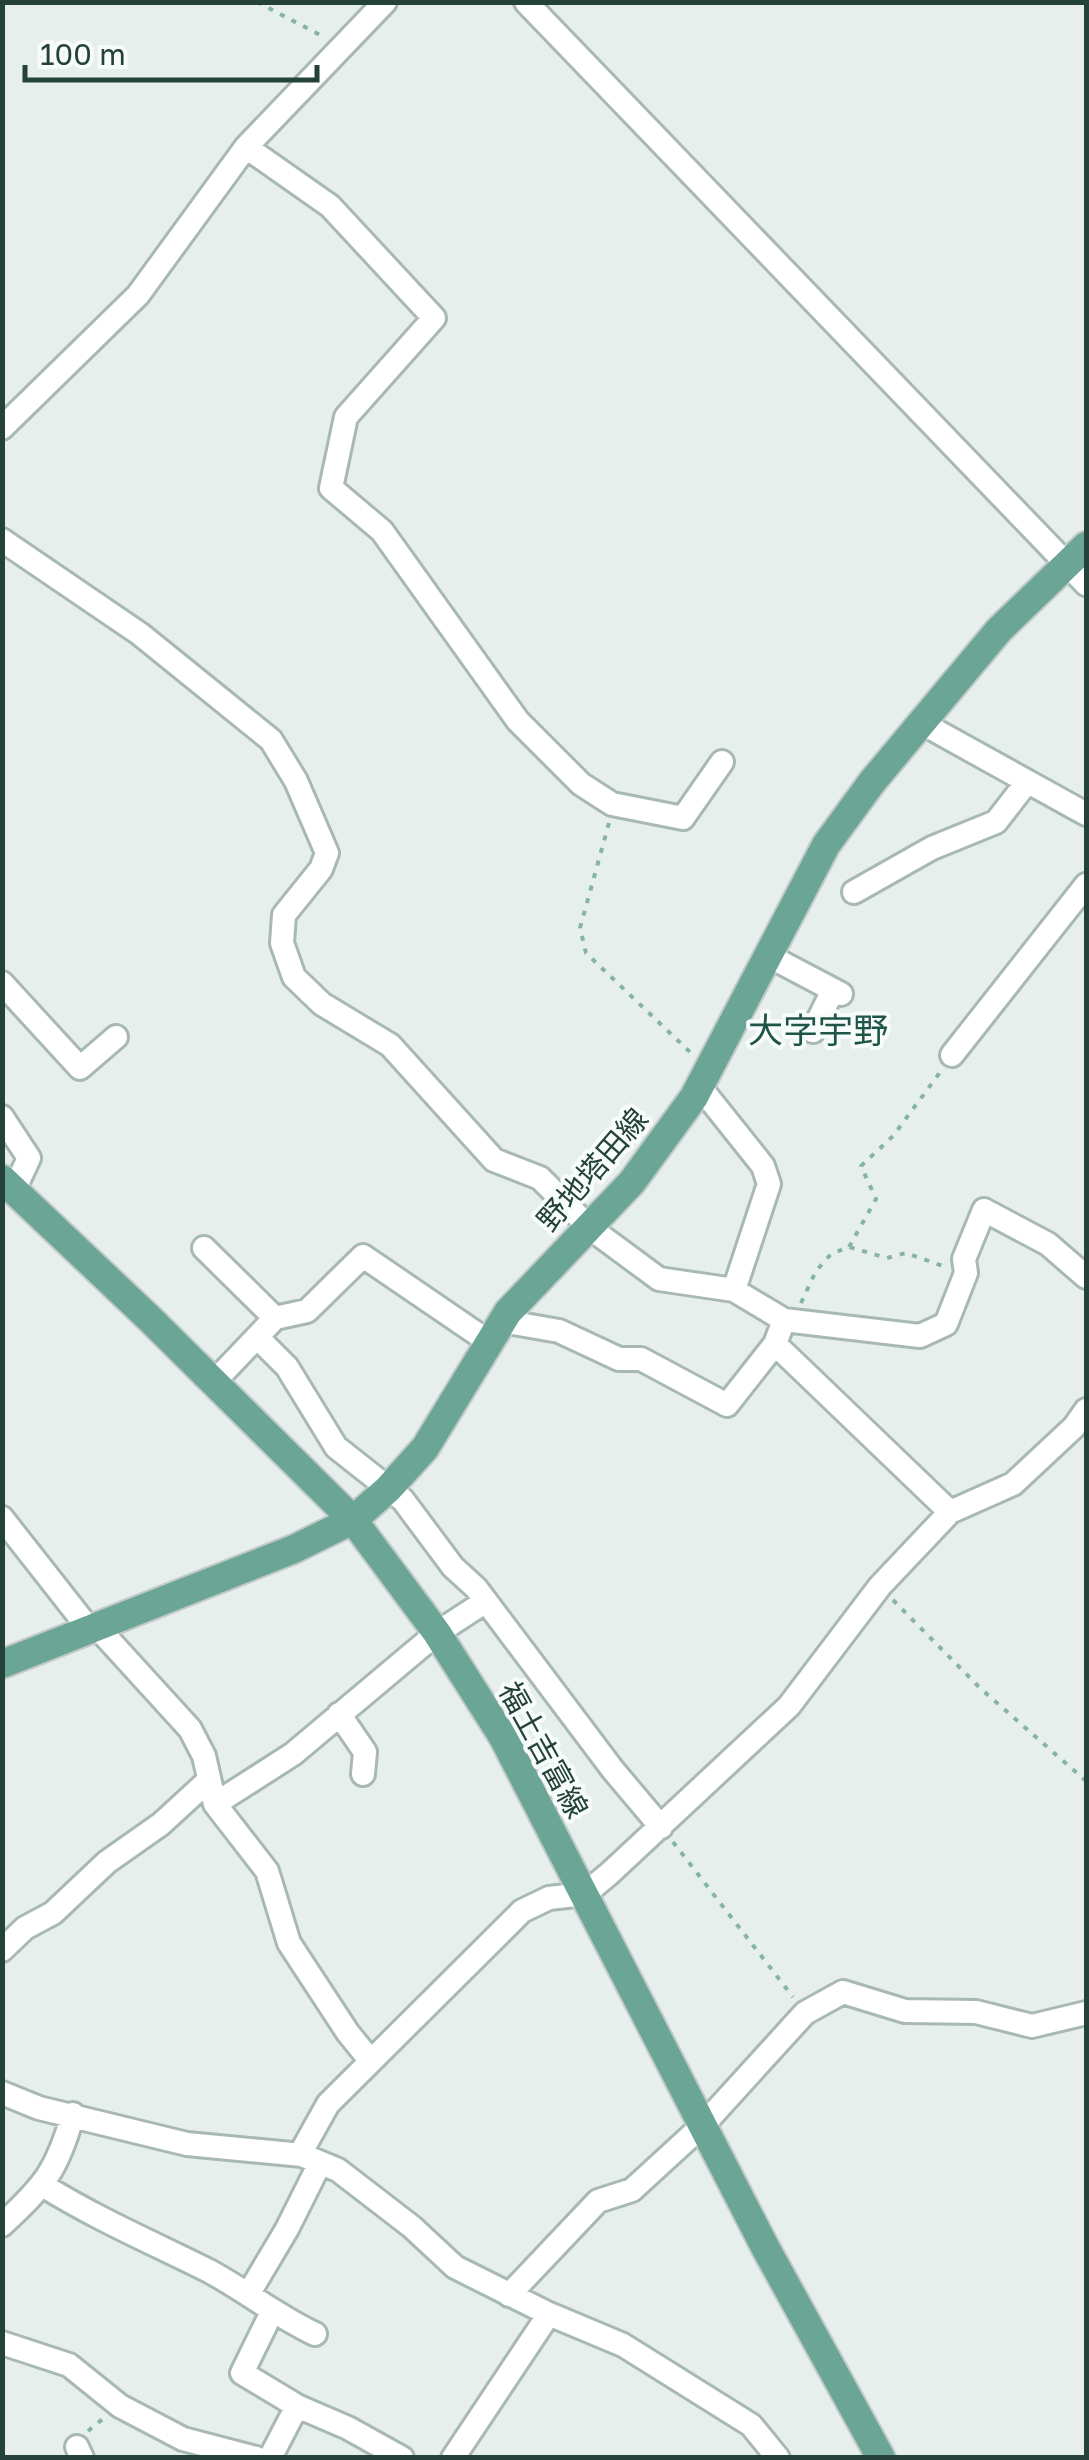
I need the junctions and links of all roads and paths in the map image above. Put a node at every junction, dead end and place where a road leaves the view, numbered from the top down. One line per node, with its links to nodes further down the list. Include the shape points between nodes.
1 (257, 2): 4 (path)
2 (384, 2): 4 (street)
3 (526, 2): 8 (street)
4 (343, 47): 5 (street)
5 (246, 147): 6 (street, via 138,294); 12 (street, via 330,206 434,318 346,417 332,488 382,531 518,720 580,784)
6 (2, 428)
7 (2, 540): 25 (street, via 140,634 271,740 327,852 284,915 282,943 294,977 322,1004 390,1045 494,1160 540,1178)
8 (1080, 564): 9 (main road, 野地塔田線, via 999,630)
9 (920, 722): 11 (street); 17 (main road, 野地塔田線, via 826,845)
10 (722, 762): 12 (street, via 683,818)
11 (1026, 782): 13 (street); 15 (street, via 996,822)
12 (612, 804): 22 (path, via 580,928 586,953)
13 (1086, 814)
14 (1086, 886): 16 (street)
15 (854, 892)
16 (1077, 916): 21 (street)
17 (767, 955): 19 (street, via 837,992); 22 (main road, 野地塔田線)
18 (2, 984): 20 (street, via 80,1068)
19 (812, 1031)
20 (116, 1037)
21 (952, 1055): 26 (path, via 893,1136 861,1166 876,1199)
22 (704, 1078): 25 (main road, 野地塔田線, via 656,1153); 30 (street, via 769,1184)
23 (2, 1117): 24 (street, via 29,1158)
24 (8, 1185): 36 (main road, 福土吉富線)
25 (590, 1228): 30 (street, via 659,1278); 33 (main road, 野地塔田線)
26 (849, 1247): 28 (path, via 888,1258 906,1253); 32 (path, via 816,1271)
27 (204, 1248): 31 (street)
28 (966, 1274): 29 (street, via 964,1259 984,1210 1048,1244); 32 (street, via 946,1324 920,1336)
29 (1086, 1277)
30 (734, 1290): 32 (street)
31 (275, 1318): 33 (street, via 307,1311 363,1256); 34 (street)
32 (788, 1320): 35 (street)
33 (495, 1331): 35 (street, via 559,1331 619,1359 641,1360 728,1405); 38 (main road, 野地塔田線, via 425,1448)
34 (257, 1337): 36 (street); 38 (street, via 286,1367 336,1446)
35 (775, 1344): 39 (street)
36 (213, 1382): 41 (main road, 福土吉富線)
37 (1082, 1425): 39 (street, via 1013,1484)
38 (388, 1488): 41 (main road, 野地塔田線); 43 (street)
39 (950, 1512): 42 (street)
40 (2, 1518): 44 (street)
41 (353, 1520): 44 (main road, 野地塔田線); 45 (main road, 福土吉富線)
42 (880, 1586): 50 (path); 52 (street, via 789,1706)
43 (486, 1601): 45 (street); 52 (street)
44 (93, 1628): 46 (main road, 野地塔田線); 49 (street, via 190,1729)
45 (437, 1634): 47 (street); 53 (main road, 福土吉富線, via 503,1737)
46 (2, 1664)
47 (339, 1714): 48 (street, via 364,1752); 51 (street, via 293,1754)
48 (363, 1774)
49 (209, 1780): 51 (street); 54 (street)
50 (1086, 1782)
51 (215, 1804): 57 (street, via 266,1871 289,1944)
52 (661, 1827): 53 (street); 55 (path)
53 (585, 1894): 57 (street, via 522,1910); 60 (main road, 福土吉富線)
54 (2, 1950)
55 (805, 2012): 56 (street, via 843,1992 905,2012 976,2012 1032,2026); 60 (street)
56 (1086, 2012)
57 (370, 2060): 61 (street, via 328,2104)
58 (2, 2094): 59 (street)
59 (73, 2114): 61 (street, via 187,2144); 62 (street)
60 (704, 2124): 65 (street, via 632,2190 598,2201); 78 (main road, 福土吉富線)
61 (312, 2155): 64 (street, via 287,2228); 65 (street, via 412,2227 455,2268)
62 (44, 2186): 63 (street); 64 (street)
63 (2, 2225)
64 (248, 2293): 66 (street)
65 (509, 2296): 67 (street)
66 (272, 2312): 68 (street); 71 (street, via 242,2374)
67 (549, 2314): 76 (street); 77 (street, via 639,2355 751,2425)
68 (315, 2334)
69 (2, 2343): 70 (street, via 69,2365)
70 (120, 2406): 72 (path, via 88,2431); 73 (street, via 183,2439)
71 (297, 2406): 74 (street); 75 (street)
72 (79, 2452)
73 (256, 2458)
74 (270, 2458)
75 (402, 2458)
76 (453, 2458)
77 (778, 2458)
78 (881, 2458)

